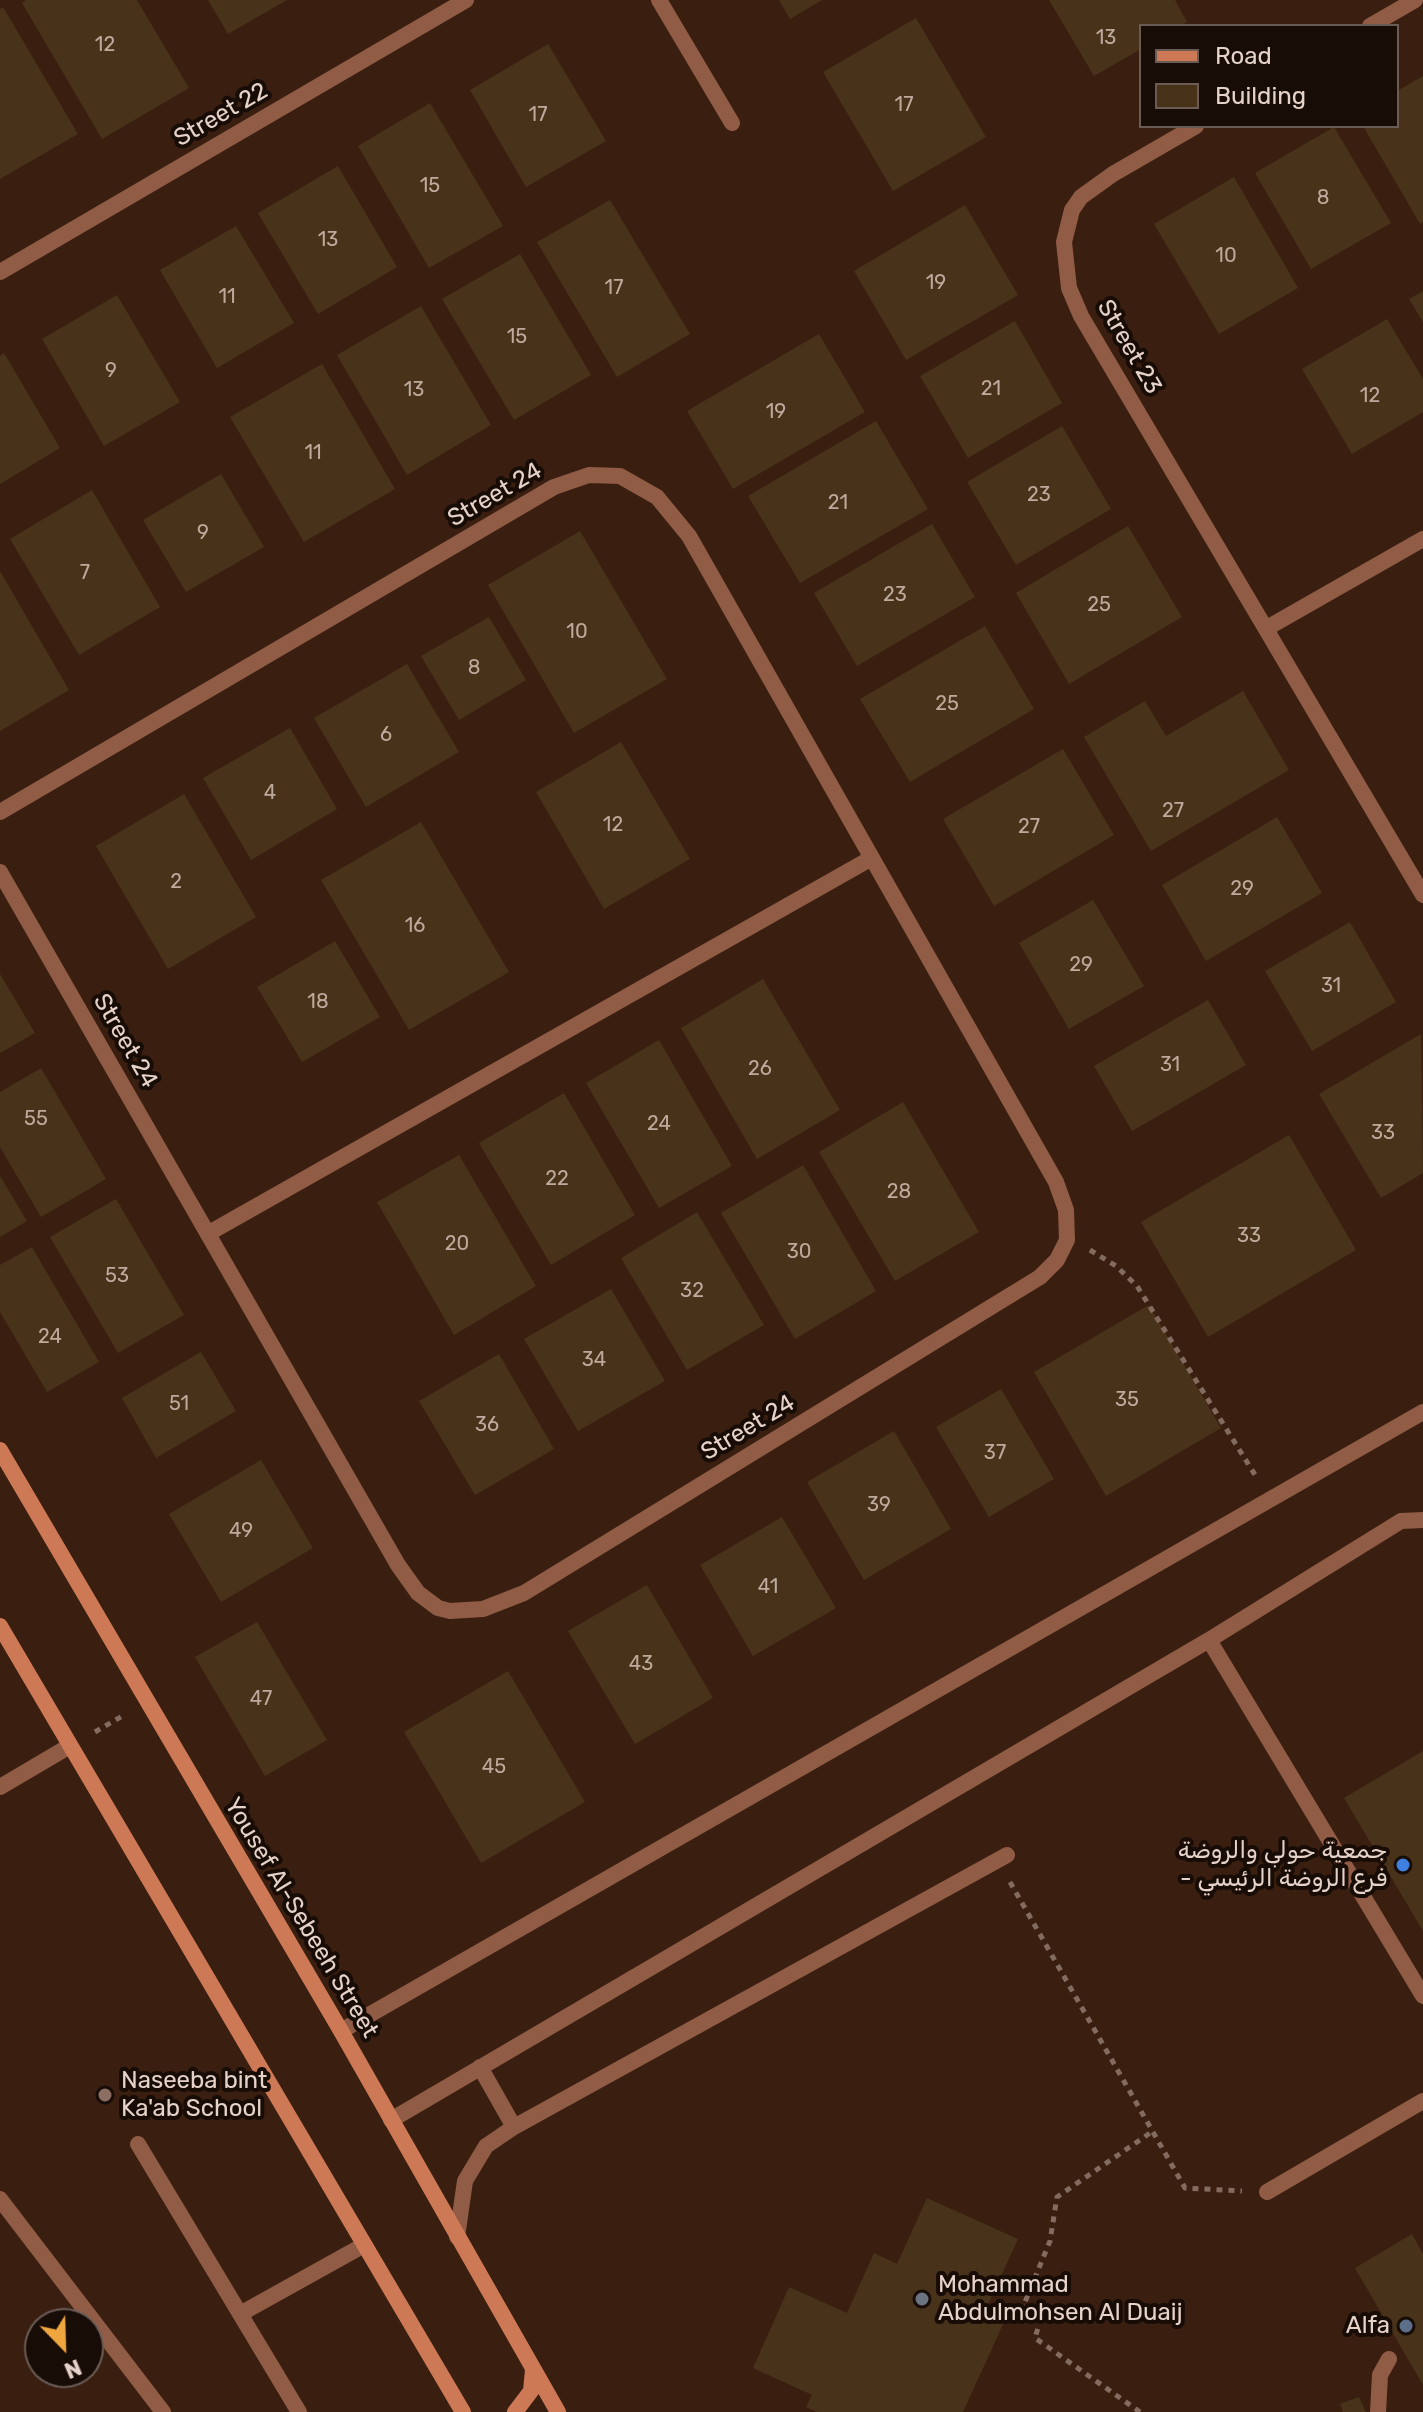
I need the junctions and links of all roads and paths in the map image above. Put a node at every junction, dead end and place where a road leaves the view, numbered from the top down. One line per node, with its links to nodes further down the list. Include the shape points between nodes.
1 (466, 0): 7 (street, Street 22)
2 (659, 0): 5 (street)
3 (1415, 0): 4 (street)
4 (1373, 24)
5 (732, 123)
6 (1193, 128): 9 (street, Street 23, via 1081,197 1067,226 1065,273 1081,316)
7 (0, 272)
8 (1423, 539): 9 (street)
9 (1267, 628): 13 (street, Street 23)
10 (0, 812): 11 (street, Street 24, via 554,487 603,474 638,484 657,497 689,536)
11 (870, 859): 14 (street); 15 (street, Street 24, via 1056,1182 1066,1210)
12 (0, 872): 14 (street, Street 24)
13 (1423, 895)
14 (209, 1233): 15 (street, Street 24, via 398,1565 428,1602 450,1611 483,1609 524,1593 1040,1277)
15 (1067, 1240): 18 (path, via 1093,1251 1137,1286)
16 (1423, 1412): 18 (street)
17 (0, 1450): 22 (street, Yousef Al-Sebeeh Street)
18 (1270, 1499): 28 (street)
19 (1423, 1520): 21 (street, via 1401,1521)
20 (0, 1626): 23 (street)
21 (1209, 1640): 27 (street); 29 (street)
22 (146, 1703): 23 (path); 28 (street, Yousef Al-Sebeeh Street)
23 (68, 1747): 24 (street); 38 (street)
24 (0, 1787)
25 (1007, 1855): 32 (street)
26 (1009, 1880): 33 (path)
27 (1423, 1996)
28 (341, 2031): 31 (street, Yousef Al-Sebeeh Street)
29 (480, 2067): 31 (street); 32 (street)
30 (1423, 2101): 35 (street)
31 (391, 2120): 37 (street, Yousef Al-Sebeeh Street)
32 (514, 2127): 37 (street, via 486,2146 465,2181)
33 (1153, 2131): 35 (path, via 1185,2188); 47 (path, via 1057,2197 1050,2241 1023,2307 1042,2314 1035,2338)
34 (138, 2144): 39 (street)
35 (1267, 2192)
36 (0, 2199): 42 (street)
37 (457, 2237): 41 (street, Yousef Al-Sebeeh Street)
38 (364, 2245): 39 (street); 44 (street)
39 (240, 2314): 43 (street)
40 (1389, 2359): 48 (street, via 1380,2375)
41 (533, 2370): 45 (street, via 531,2391); 46 (street, Yousef Al-Sebeeh Street)
42 (163, 2412)
43 (299, 2412)
44 (463, 2412)
45 (515, 2412)
46 (558, 2412)
47 (1140, 2412)
48 (1378, 2412)

